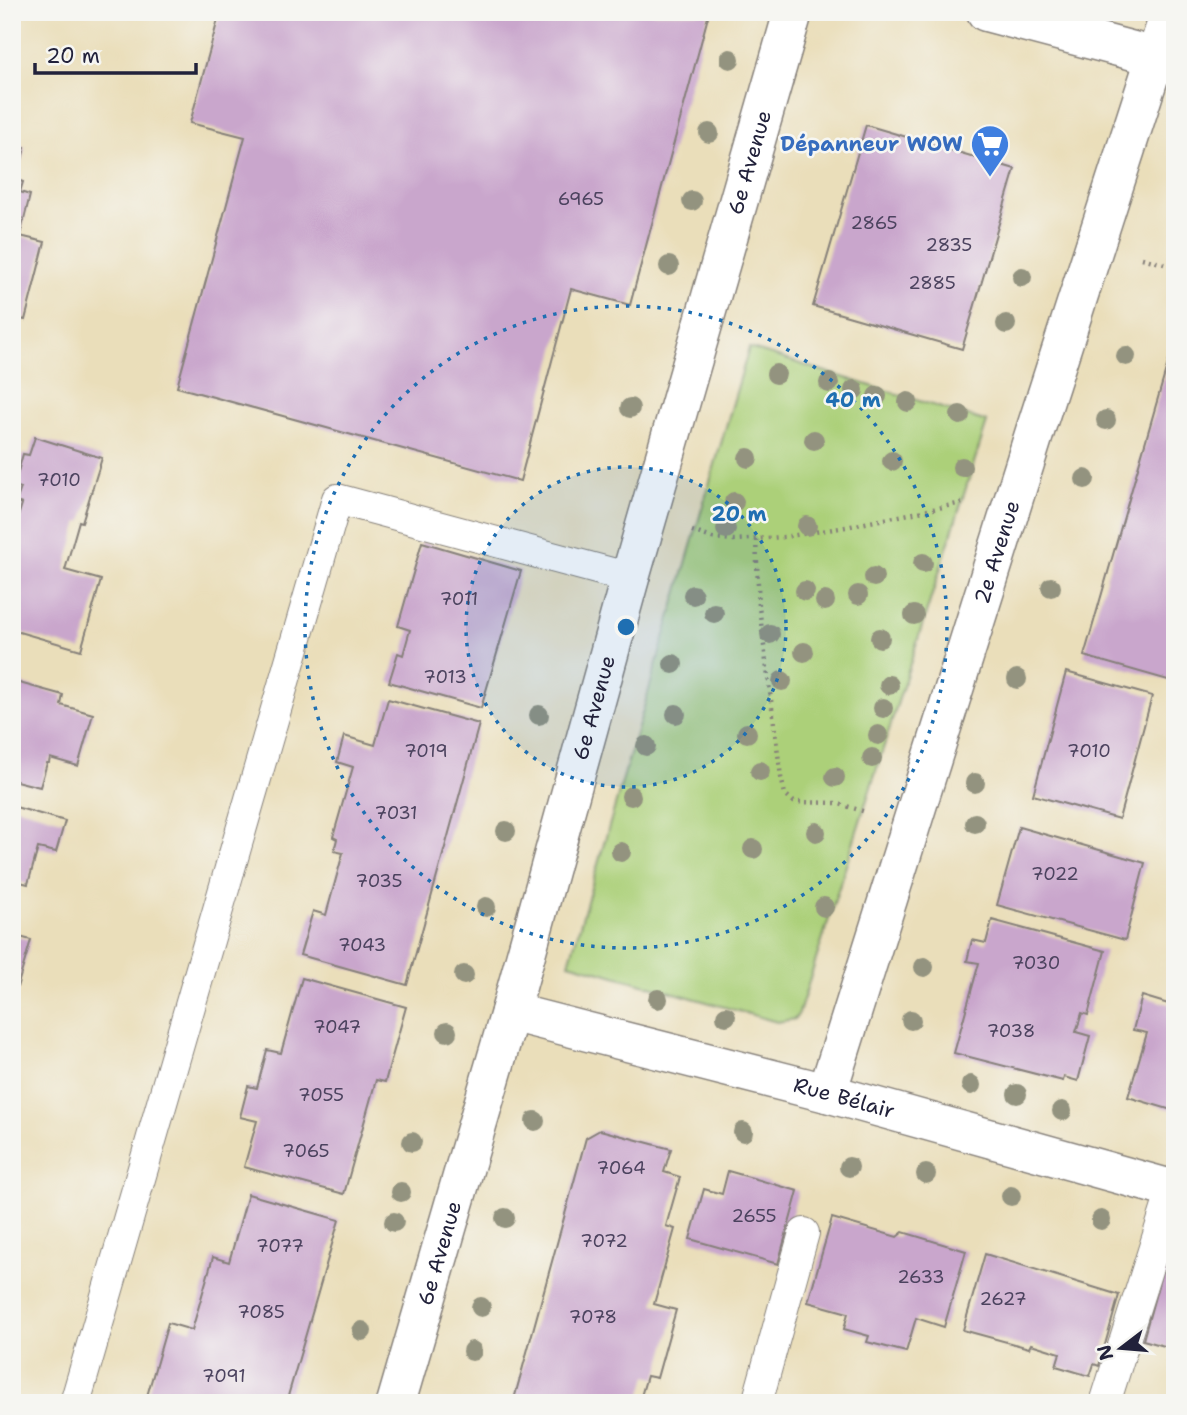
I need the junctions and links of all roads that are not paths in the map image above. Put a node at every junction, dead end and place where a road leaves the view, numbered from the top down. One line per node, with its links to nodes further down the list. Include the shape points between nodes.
1 (793, 12): 5 (street, 6e Avenue)
2 (986, 12): 4 (street)
3 (1170, 12): 4 (street, 2e Avenue)
4 (1166, 60): 7 (street, 2e Avenue, via 1040,415)
5 (630, 578): 6 (street, 6e Avenue); 10 (lane, via 337,499)
6 (510, 1012): 7 (street, Rue Bélair); 11 (street, 6e Avenue)
7 (827, 1093): 8 (street, Rue Bélair)
8 (1174, 1187): 13 (lane)
9 (804, 1233): 12 (lane)
10 (75, 1403)
11 (396, 1403)
12 (757, 1403)
13 (1105, 1403)

